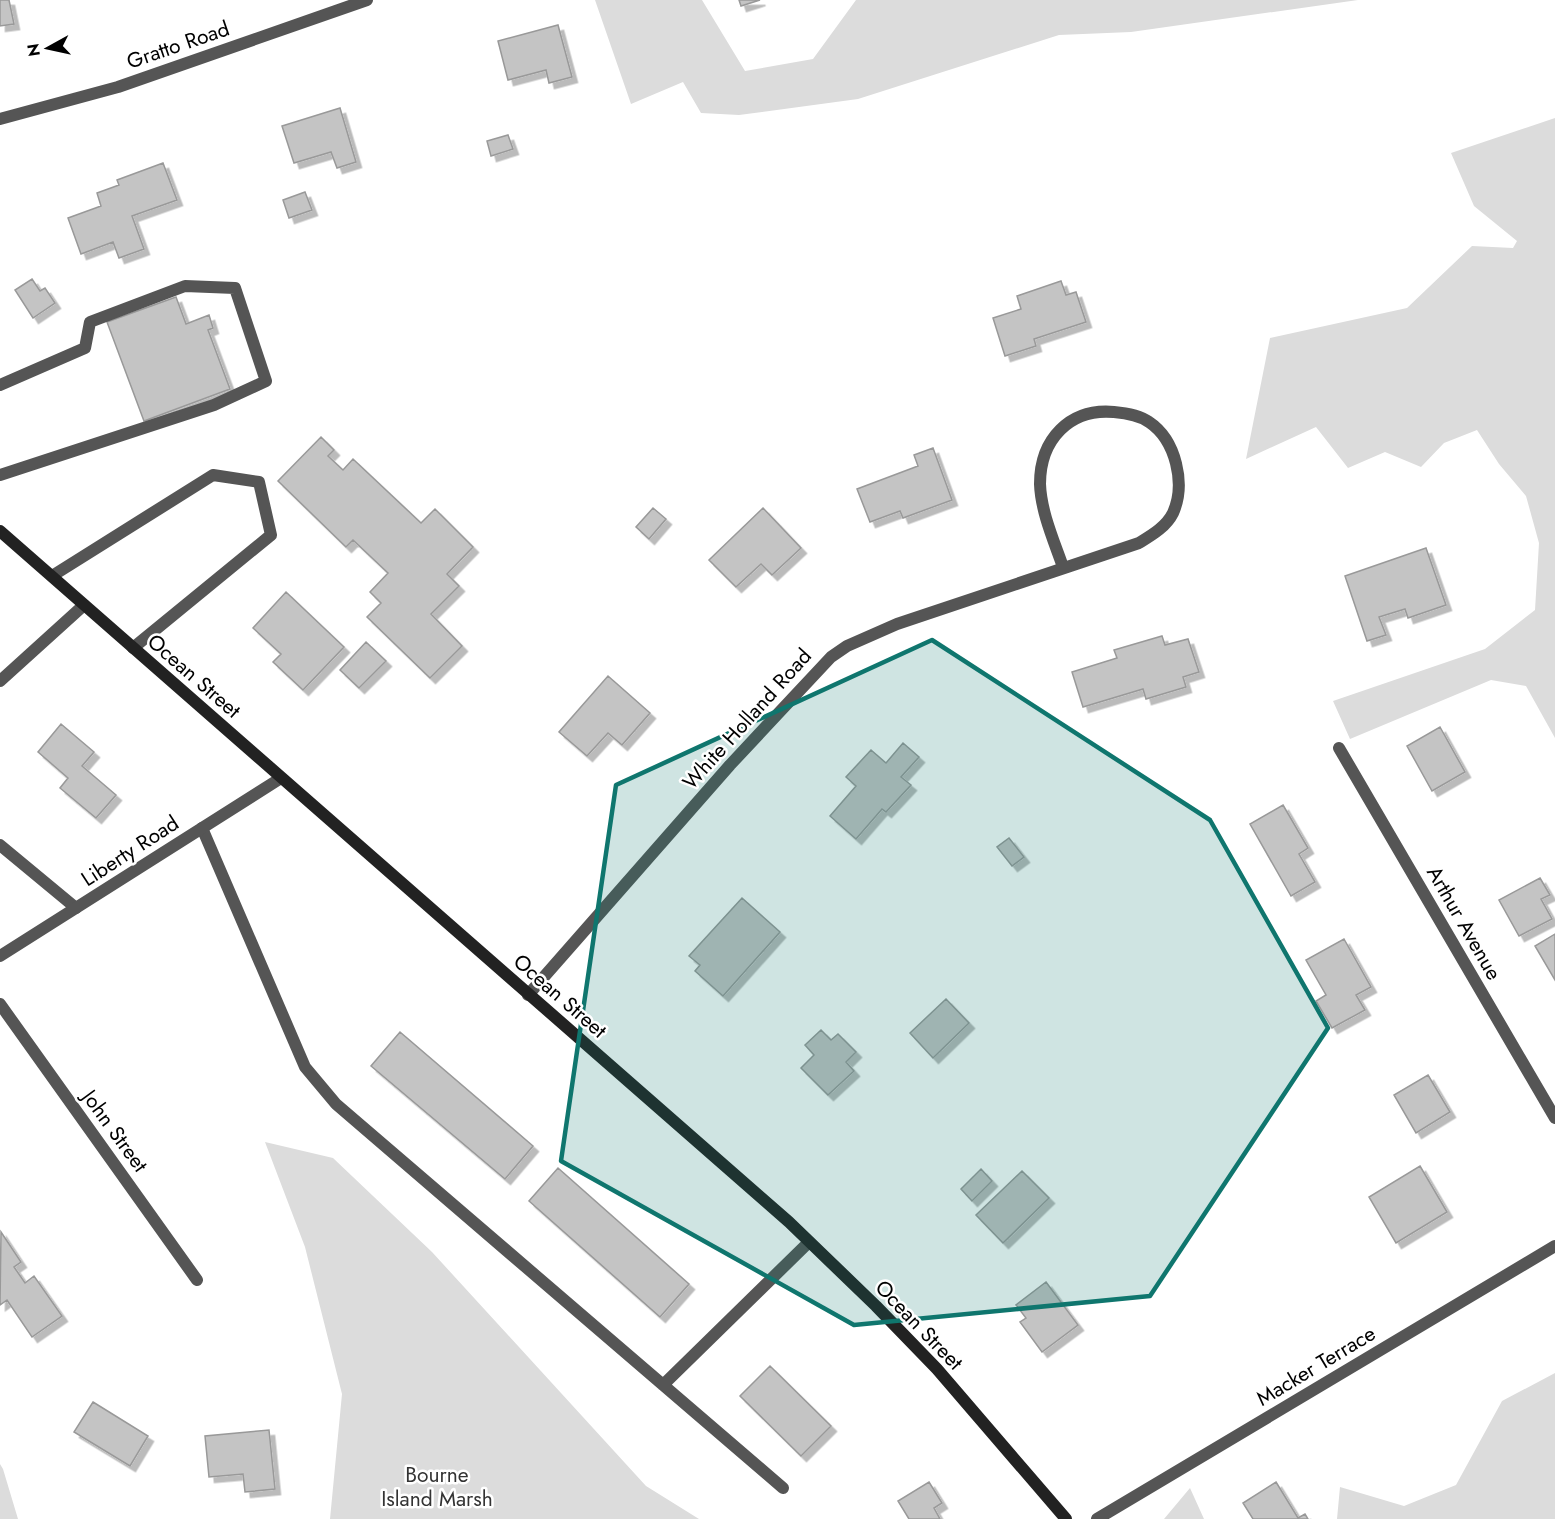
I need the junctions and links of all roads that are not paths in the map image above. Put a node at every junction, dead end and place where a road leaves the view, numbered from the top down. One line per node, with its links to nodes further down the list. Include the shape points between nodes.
1 (367, 0): 2 (street, Gratto Road, via 118,87)
2 (0, 119)
3 (0, 385): 4 (street, via 85,348 90,322 185,286 235,288 266,381 214,405)
4 (0, 476)
5 (0, 531): 7 (main road, Ocean Street)
6 (1063, 567): 6 (street, White Holland Road, via 1139,543 1158,531 1173,513 1179,489 1176,462 1165,438 1149,422 1128,413 1100,411 1076,416 1057,430 1045,454 1040,483 1045,513); 17 (street, White Holland Road, via 897,624 831,657 730,765)
7 (52, 576): 8 (main road, Ocean Street); 9 (street, via 213,475 258,482 271,535)
8 (84, 605): 9 (main road, Ocean Street); 10 (street)
9 (133, 648): 12 (main road, Ocean Street)
10 (0, 681)
11 (1339, 748): 19 (street, Arthur Avenue)
12 (280, 778): 13 (street, Liberty Road); 17 (main road, Ocean Street)
13 (202, 828): 15 (street, Liberty Road); 23 (street, via 305,1067 336,1104)
14 (0, 845): 15 (street)
15 (76, 908): 16 (street, Liberty Road)
16 (0, 956)
17 (528, 995): 20 (main road, Ocean Street)
18 (0, 1004): 22 (street, John Street)
19 (1555, 1118)
20 (809, 1242): 23 (street); 25 (main road, Ocean Street, via 937,1370)
21 (1555, 1246): 26 (street, Macker Terrace)
22 (197, 1280)
23 (663, 1385): 24 (street)
24 (783, 1488)
25 (1066, 1519)
26 (1097, 1519)

